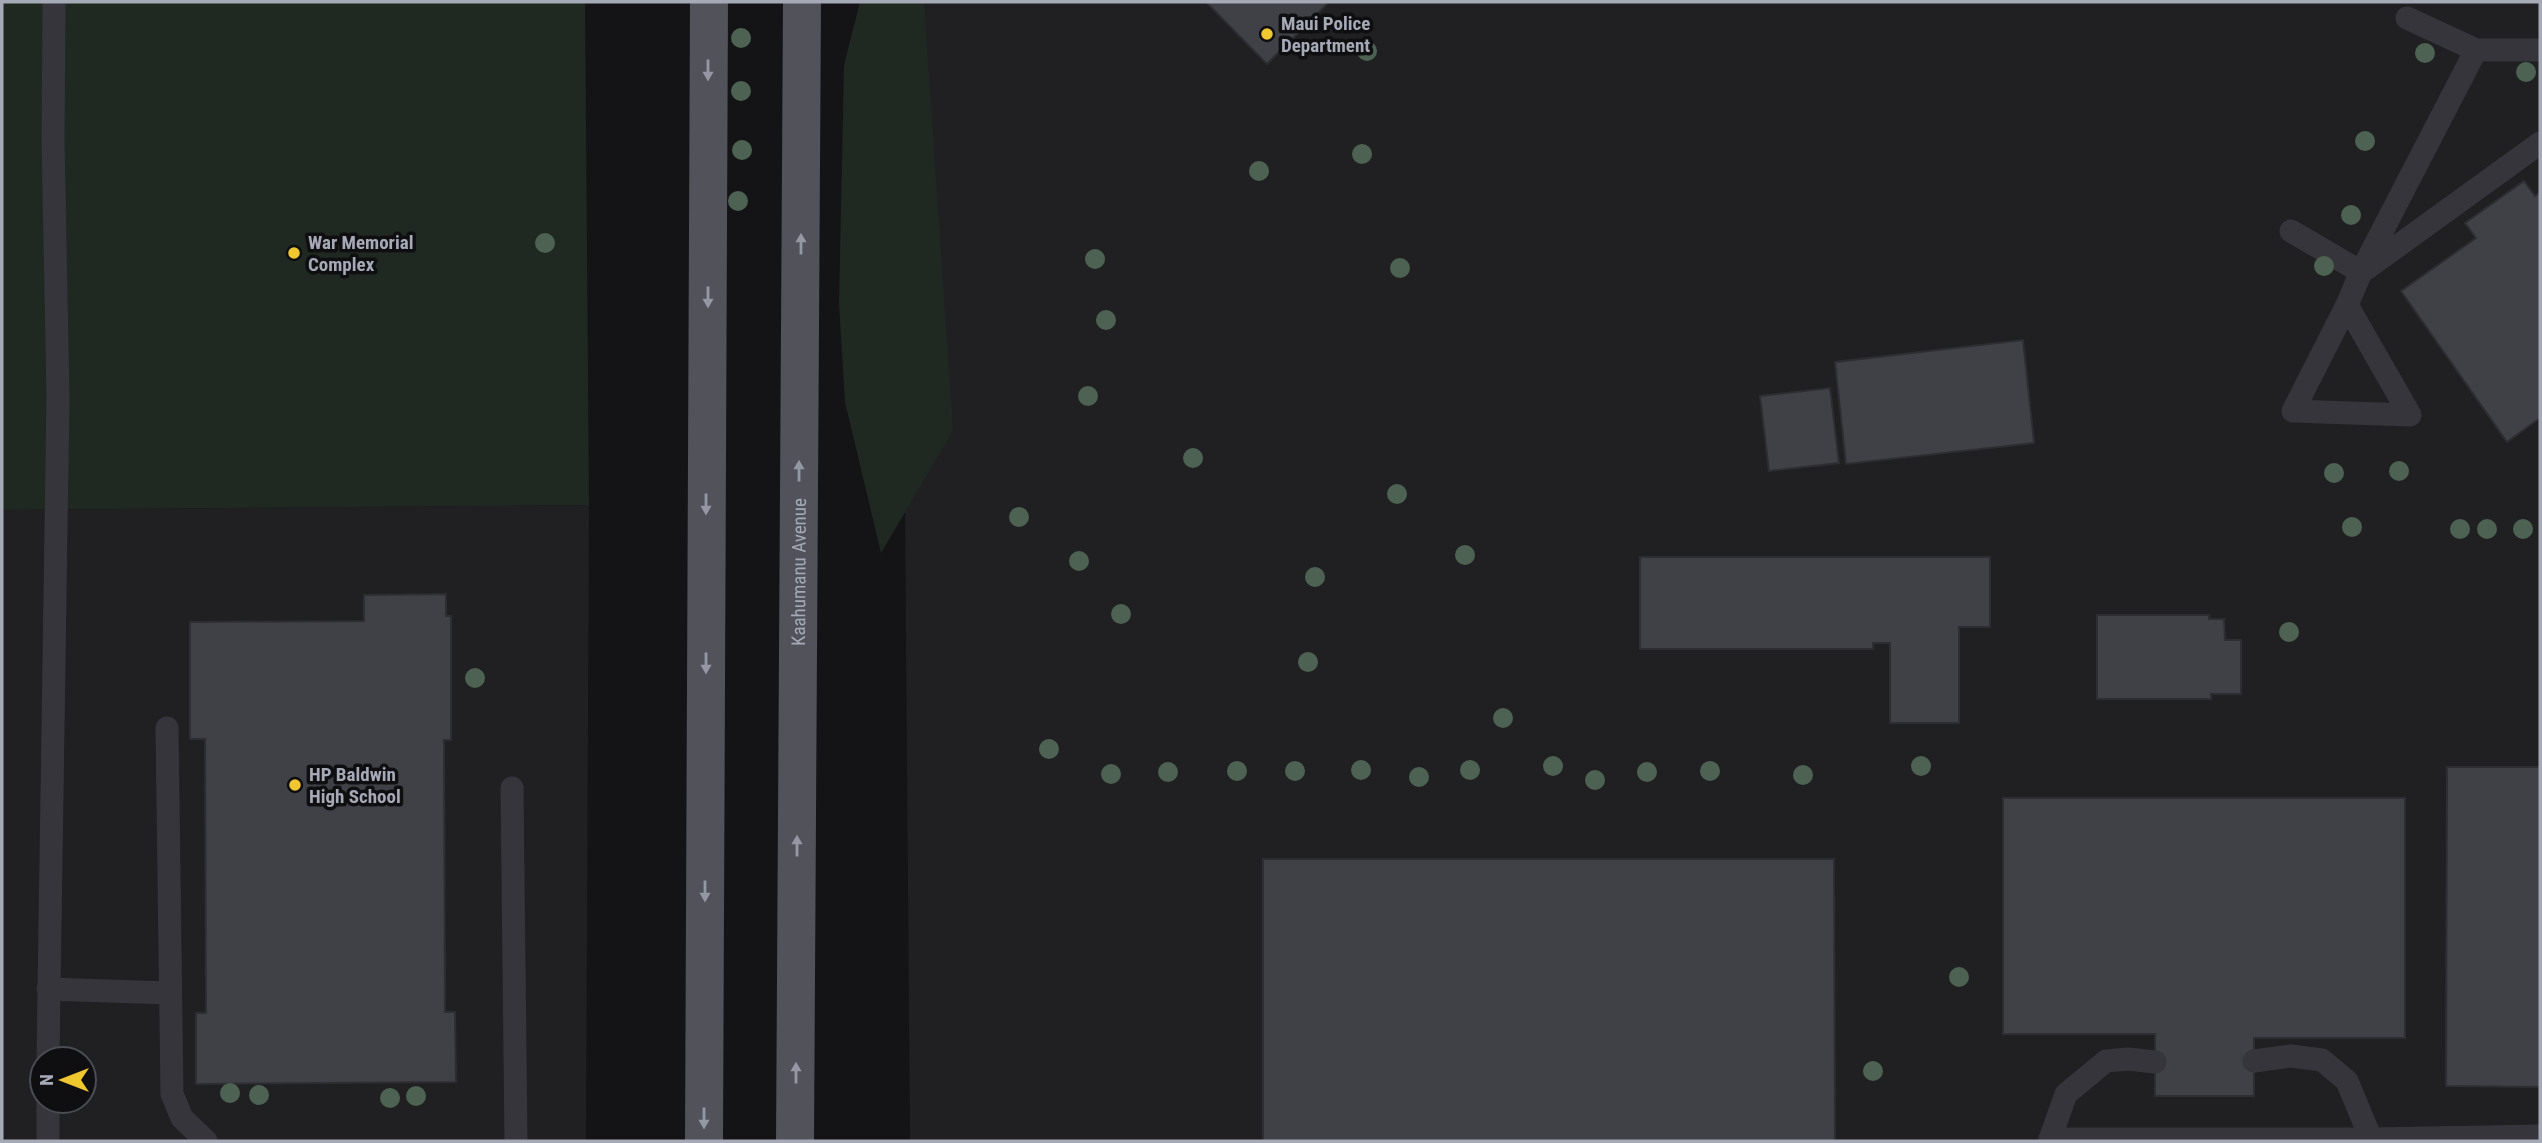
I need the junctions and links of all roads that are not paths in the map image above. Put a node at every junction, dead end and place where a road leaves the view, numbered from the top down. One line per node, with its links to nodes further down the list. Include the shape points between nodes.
1 (54, 2): 13 (lane, via 58,396)
2 (709, 2): 26 (main road, one-way to 26)
3 (802, 2): 19 (main road, Kaahumanu Avenue, one-way to 3)
4 (2407, 18): 5 (lane)
5 (2476, 50): 6 (lane); 9 (lane)
6 (2540, 50)
7 (2540, 143): 9 (lane)
8 (2291, 230): 9 (lane)
9 (2361, 272): 10 (lane)
10 (2347, 305): 10 (lane, via 2293,411 2410,415 2366,338)
11 (167, 728): 14 (lane)
12 (512, 788): 25 (lane)
13 (48, 989): 14 (lane); 15 (lane)
14 (170, 993): 24 (lane, via 172,1094 182,1118)
15 (48, 1045)
16 (2254, 1061): 21 (lane, via 2291,1056 2322,1060 2347,1081)
17 (2155, 1062): 22 (lane, via 2106,1061 2066,1094)
18 (48, 1115): 23 (lane)
19 (798, 1131)
20 (2540, 1136): 21 (lane)
21 (2371, 1139): 22 (lane)
22 (2050, 1140)
23 (48, 1141)
24 (206, 1141)
25 (516, 1141)
26 (704, 1141)

